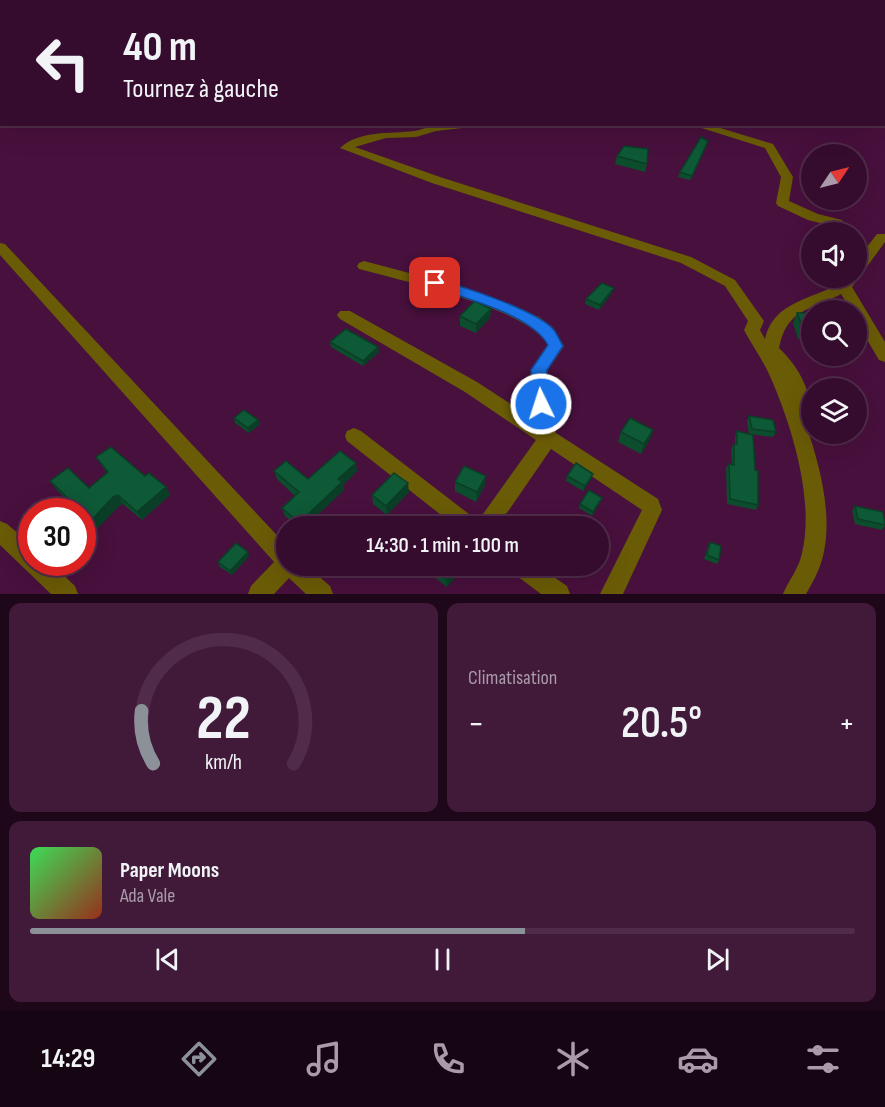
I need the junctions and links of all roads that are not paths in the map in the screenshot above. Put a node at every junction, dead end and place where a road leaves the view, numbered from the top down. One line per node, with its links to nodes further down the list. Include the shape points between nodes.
1 (453, 126): 12 (street, via 416,134 386,135 346,148 686,260 730,283 756,321 752,330 778,375)
2 (701, 126): 3 (street, via 769,146 787,177 783,203)
3 (833, 222)
4 (882, 237): 6 (street)
5 (0, 247): 19 (street)
6 (867, 257)
7 (364, 266): 14 (street, via 457,290 543,327 556,346 539,370 538,387)
8 (829, 288): 12 (street, via 798,305 778,326 772,339 771,350 788,367 807,414)
9 (859, 288): 11 (street)
10 (345, 315): 14 (street, via 471,387)
11 (885, 356)
12 (796, 426): 29 (street, via 815,501 814,549)
13 (354, 436): 15 (street)
14 (548, 438): 16 (street); 28 (street, via 651,505 652,510)
15 (457, 516)
16 (493, 516)
17 (0, 531): 18 (street)
18 (18, 547)
19 (276, 549)
20 (48, 576): 24 (street)
21 (276, 576): 25 (street)
22 (303, 576): 26 (street)
23 (535, 576): 27 (street)
24 (64, 593)
25 (259, 594)
26 (322, 594)
27 (559, 594)
28 (610, 594)
29 (794, 594)

